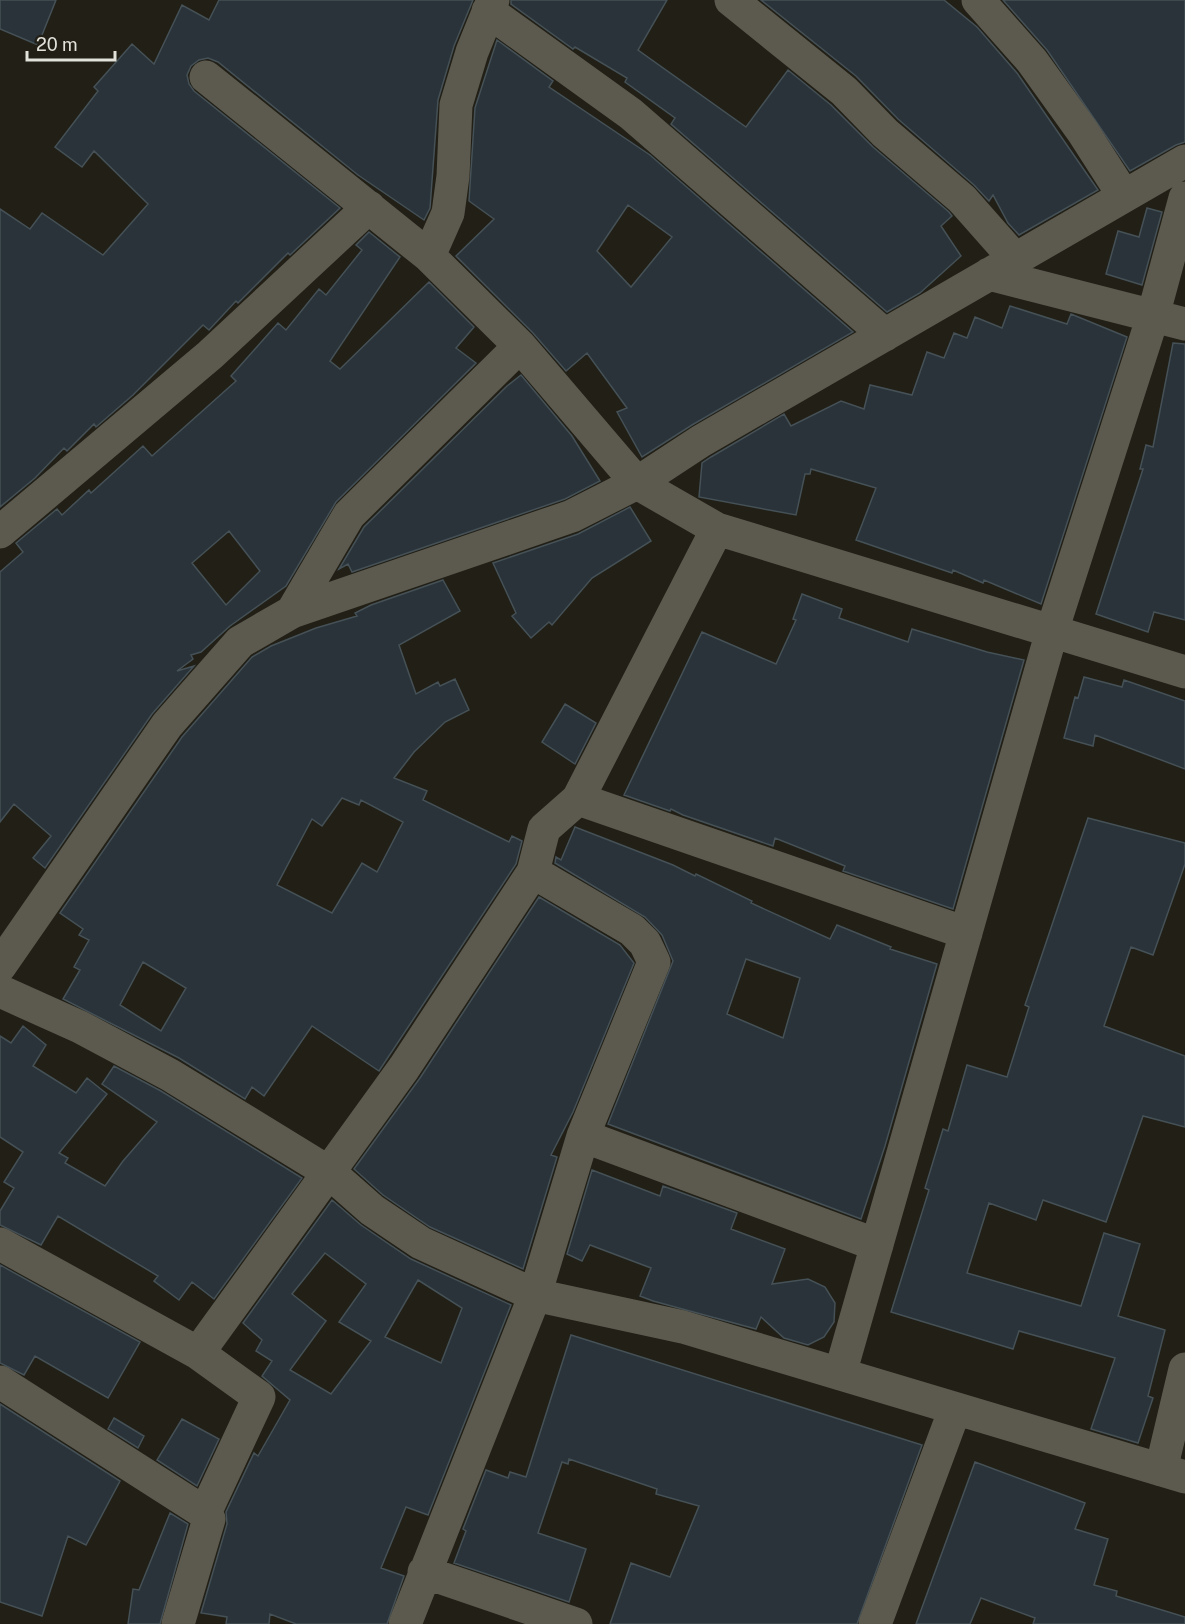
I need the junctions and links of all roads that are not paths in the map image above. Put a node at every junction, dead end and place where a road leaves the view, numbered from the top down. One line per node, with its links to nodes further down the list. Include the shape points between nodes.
1 (731, 0): 10 (street, via 844,91 885,133 962,199)
2 (978, 0): 6 (street, via 1032,61)
3 (491, 5): 9 (street, via 456,105 448,213); 13 (street, via 631,114)
4 (206, 76): 8 (street)
5 (1185, 161): 6 (street)
6 (1124, 196): 10 (street)
7 (1185, 198): 11 (street)
8 (369, 207): 9 (street); 17 (street, via 210,355)
9 (429, 256): 14 (street)
10 (1002, 267): 11 (street); 13 (street)
11 (1153, 316): 12 (street); 19 (street)
12 (1185, 324)
13 (885, 335): 15 (street, via 701,441)
14 (520, 346): 15 (street); 18 (street, via 349,515)
15 (637, 483): 16 (street); 18 (street, via 572,516)
16 (717, 529): 19 (street); 21 (street)
17 (0, 532)
18 (292, 612): 24 (street, via 240,642 167,725)
19 (1052, 631): 20 (street); 23 (street)
20 (1185, 672)
21 (578, 800): 22 (street, via 544,829); 23 (street)
22 (533, 872): 26 (street, via 632,930 645,942 654,962); 27 (street)
23 (966, 933): 29 (street)
24 (0, 966)
25 (0, 991): 27 (street, via 80,1027 170,1075)
26 (583, 1136): 29 (street); 30 (street)
27 (330, 1173): 30 (street, via 372,1210 421,1243); 31 (street)
28 (0, 1244): 31 (street)
29 (877, 1245): 33 (street)
30 (535, 1295): 33 (street, via 683,1327); 38 (street)
31 (198, 1353): 37 (street, via 259,1397)
32 (1185, 1369): 36 (street)
33 (840, 1374): 35 (street)
34 (0, 1382): 37 (street)
35 (955, 1409): 36 (street); 42 (street)
36 (1173, 1474)
37 (205, 1513): 39 (street, via 209,1520)
38 (424, 1572): 40 (street); 41 (street)
39 (178, 1624)
40 (405, 1624)
41 (576, 1624)
42 (874, 1624)

